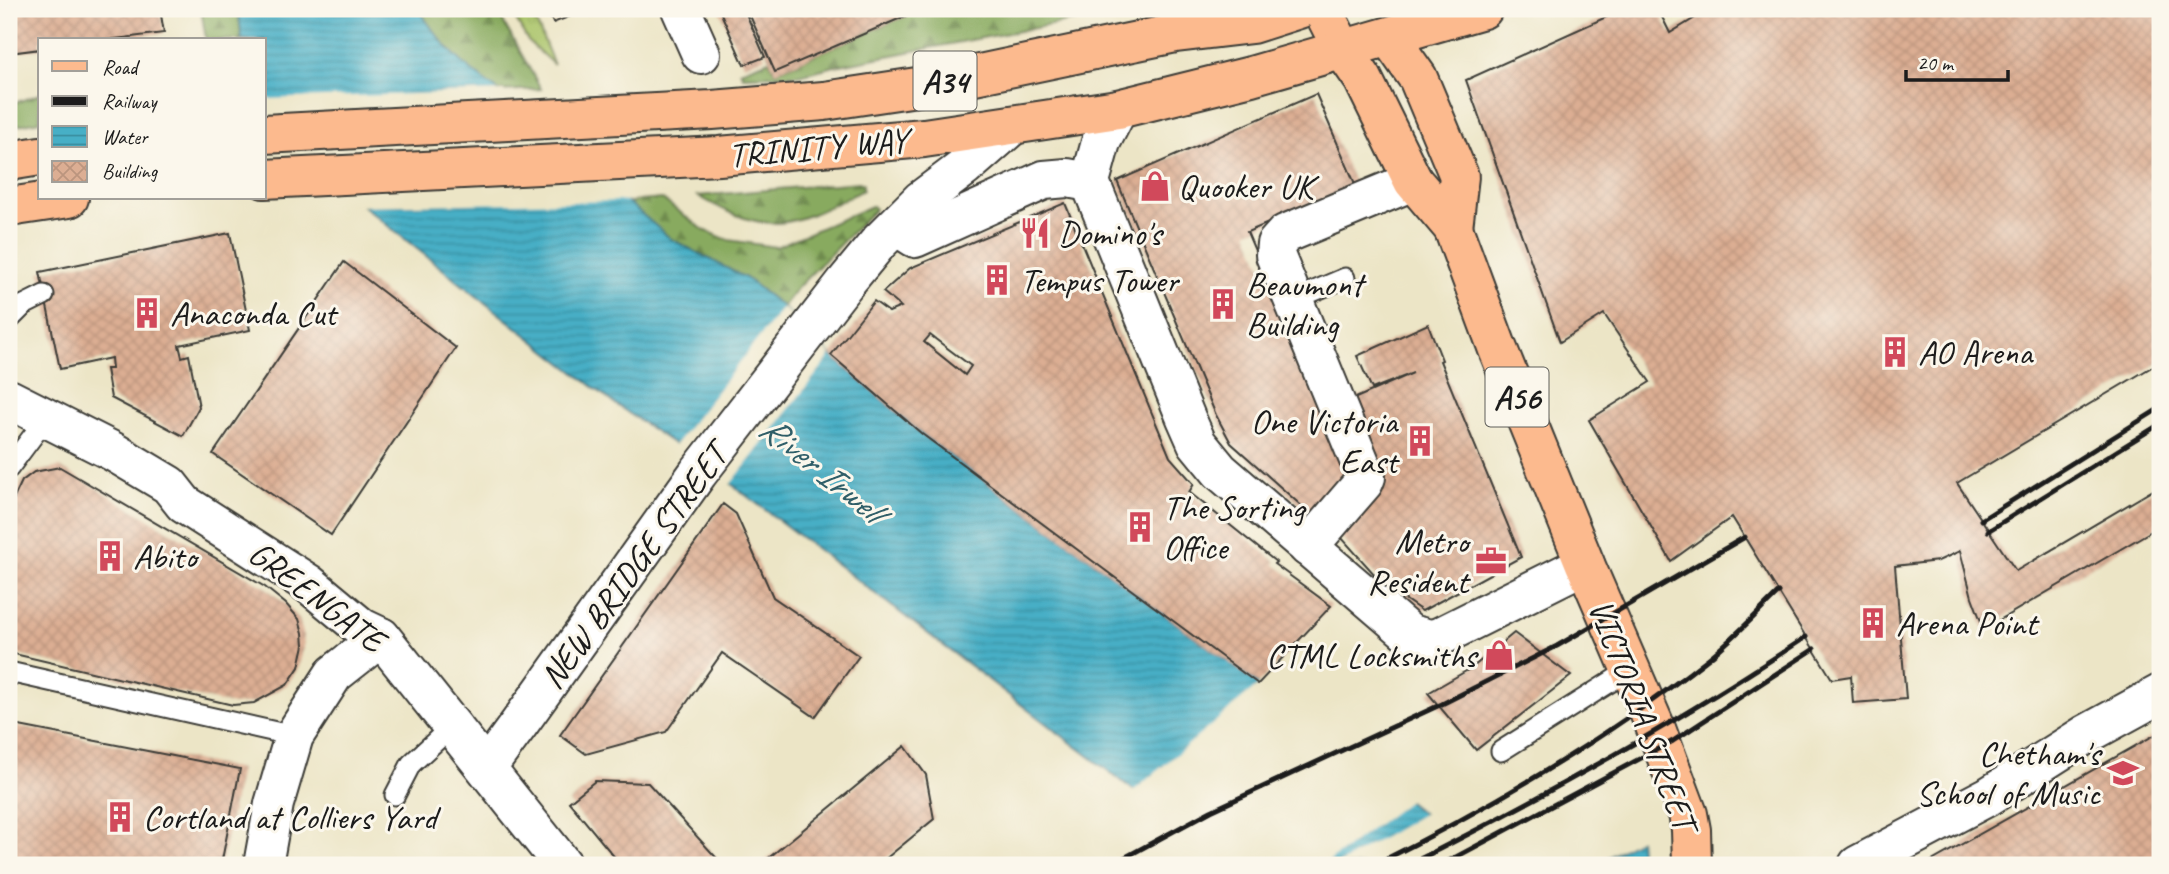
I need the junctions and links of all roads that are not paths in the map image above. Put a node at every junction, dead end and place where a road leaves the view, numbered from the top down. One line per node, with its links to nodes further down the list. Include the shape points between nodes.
1 (681, 9): 8 (street)
2 (1299, 9): 5 (main road, TRINITY WAY / A34, via 1252,24)
3 (1322, 9): 7 (main road, A56)
4 (1483, 9): 6 (main road, TRINITY WAY / A34)
5 (1190, 21): 11 (main road, TRINITY WAY / A34, via 917,87 824,101)
6 (1380, 23): 7 (main road, TRINITY WAY / A34); 20 (main road, A56, via 1418,78 1459,176)
7 (1343, 50): 9 (main road, TRINITY WAY / A34); 15 (main road, A56, via 1363,79)
8 (701, 54)
9 (1118, 109): 10 (main road, TRINITY WAY / A34); 16 (street, via 1101,142)
10 (1013, 125): 14 (main road, TRINITY WAY / A34, via 860,145 719,156); 19 (street, NEW BRIDGE STREET)
11 (266, 134)
12 (38, 156): 13 (main road)
13 (9, 161)
14 (266, 179)
15 (1413, 181): 20 (main road, A56); 23 (street, via 1284,234 1275,255)
16 (1090, 182): 19 (street, via 1044,180 915,238); 28 (street, via 1197,443 1220,471)
17 (56, 200): 18 (main road)
18 (9, 207)
19 (896, 226): 37 (street, NEW BRIDGE STREET, via 698,473)
20 (1453, 228): 29 (main road, A56)
21 (1345, 278): 23 (lane)
22 (44, 295): 24 (lane)
23 (1293, 300): 28 (street, via 1366,477)
24 (9, 320)
25 (9, 399): 26 (street, GREENGATE)
26 (47, 417): 27 (lane); 30 (street, GREENGATE, via 112,451)
27 (9, 468)
28 (1308, 547): 29 (street, via 1410,634 1430,639)
29 (1585, 564): 31 (main road, VICTORIA STREET / A56)
30 (381, 637): 34 (street, GREENGATE); 35 (street, via 334,674)
31 (1631, 669): 36 (lane); 41 (main road, VICTORIA STREET / A56, via 1688,814)
32 (9, 673): 35 (lane)
33 (2160, 694): 42 (street, via 1989,796)
34 (452, 727): 37 (street, GREENGATE); 38 (lane, via 411,764)
35 (294, 736): 39 (street, via 274,804)
36 (1501, 751)
37 (485, 766): 40 (street, GREENGATE)
38 (395, 794)
39 (263, 865)
40 (563, 865)
41 (1692, 865)
42 (1858, 865)

